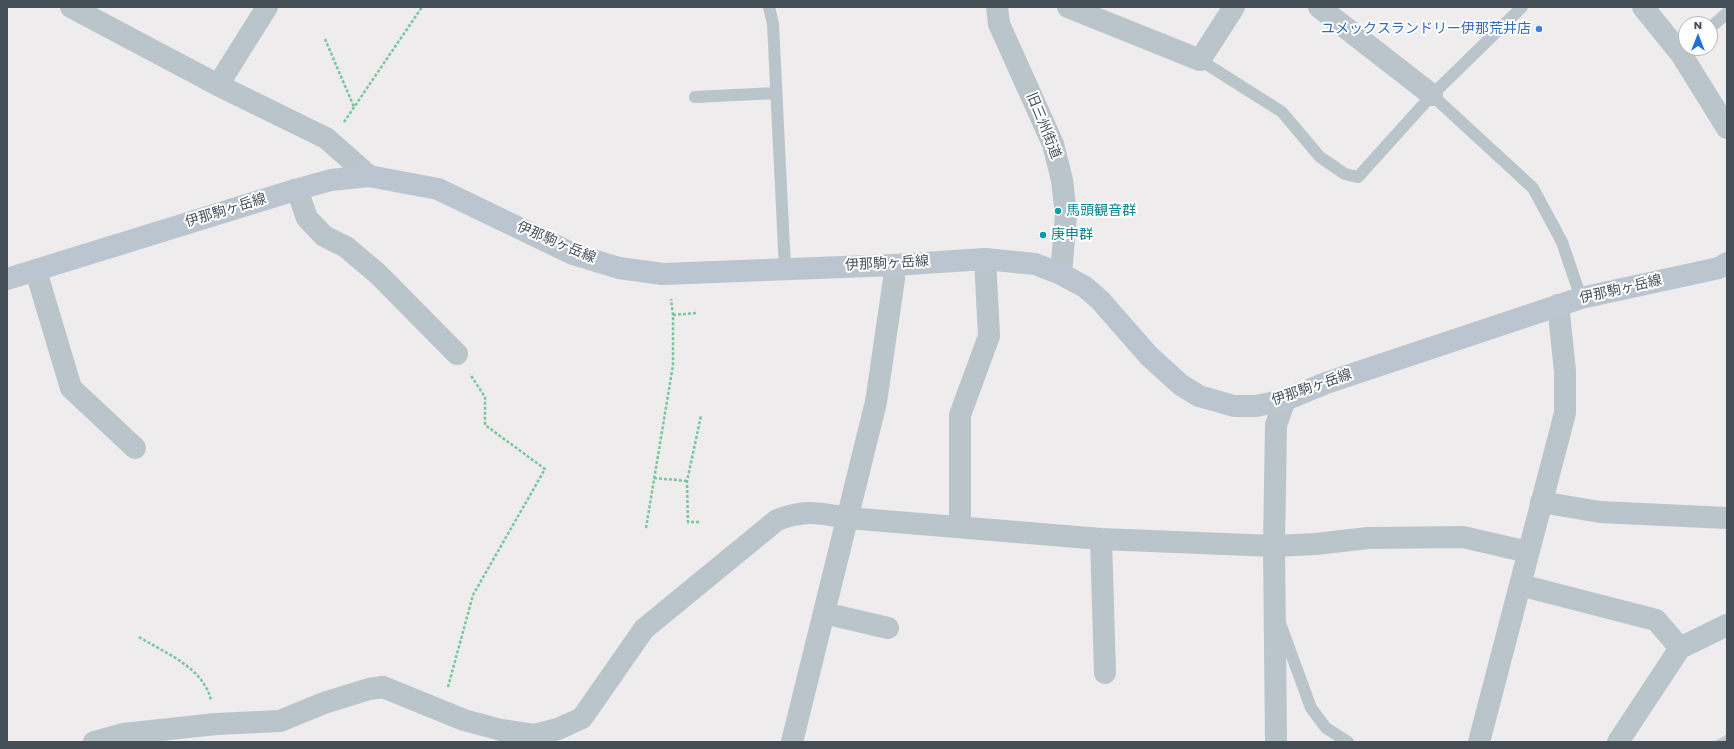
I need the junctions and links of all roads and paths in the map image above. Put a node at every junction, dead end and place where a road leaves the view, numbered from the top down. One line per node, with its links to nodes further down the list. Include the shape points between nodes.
1 (70, 7): 17 (street)
2 (267, 7): 17 (street)
3 (422, 7): 21 (path)
4 (769, 7): 18 (lane, via 773,24)
5 (997, 7): 32 (street, 旧三州街道, via 999,24 1053,144 1062,180 1066,215)
6 (1068, 7): 16 (street)
7 (1234, 7): 16 (street)
8 (1319, 7): 19 (street)
9 (1522, 7): 19 (lane)
10 (1643, 7): 14 (street)
11 (1727, 13): 12 (lane)
12 (1718, 21)
13 (325, 39): 21 (path)
14 (1678, 45)
15 (1687, 56): 23 (street)
16 (1200, 60): 19 (lane, via 1282,112 1320,157 1345,174 1358,177)
17 (218, 85): 24 (street, via 326,138)
18 (776, 93): 20 (lane); 29 (lane)
19 (1432, 95): 34 (lane, via 1533,188 1562,242)
20 (695, 97)
21 (354, 107): 22 (path, via 343,124)
22 (339, 125)
23 (1727, 128)
24 (369, 176): 25 (main road, 伊那駒ヶ岳線, via 332,180); 31 (main road, 伊那駒ヶ岳線, via 438,189 573,254 619,268)
25 (295, 190): 30 (main road, 伊那駒ヶ岳線); 38 (street, via 307,218 324,236 346,247 378,274)
26 (985, 259): 28 (main road, 伊那駒ヶ岳線); 32 (main road, 伊那駒ヶ岳線, via 1035,264); 48 (street, via 989,336 960,415)
27 (1727, 263): 34 (main road, 伊那駒ヶ岳線, via 1719,268)
28 (894, 265): 29 (main road, 伊那駒ヶ岳線); 45 (street, via 876,402)
29 (785, 269): 31 (main road, 伊那駒ヶ岳線)
30 (36, 271): 33 (main road, 伊那駒ヶ岳線); 41 (street, via 71,388)
31 (663, 274): 37 (path, via 669,287)
32 (1061, 274): 39 (main road, 伊那駒ヶ岳線, via 1085,287 1100,300 1149,356 1181,385 1199,396 1234,406 1256,406)
33 (7, 279)
34 (1581, 298): 35 (main road, 伊那駒ヶ岳線)
35 (1558, 305): 39 (main road, 伊那駒ヶ岳線, via 1326,383); 44 (street, via 1565,371 1565,413)
36 (696, 313): 37 (path)
37 (673, 315): 42 (path, via 673,365)
38 (457, 354): 61 (path, via 485,397 485,425 545,469 473,595)
39 (1285, 400): 51 (street, via 1276,425)
40 (701, 416): 43 (path)
41 (135, 448)
42 (654, 478): 43 (path); 49 (path)
43 (687, 481): 47 (path, via 688,522)
44 (1541, 502): 46 (street, via 1600,512); 52 (street)
45 (848, 518): 48 (street); 55 (street); 61 (street, via 815,512 795,514 777,520 644,629 582,718 558,729 534,735 501,730)
46 (1727, 518)
47 (699, 522)
48 (960, 527): 50 (street)
49 (646, 528)
50 (1102, 539): 51 (street); 60 (street)
51 (1274, 546): 52 (street, via 1368,538 1463,537); 54 (street)
52 (1528, 552): 53 (street)
53 (1520, 585): 59 (street, via 1656,620); 67 (street)
54 (1275, 608): 65 (street); 66 (lane, via 1311,708 1326,728)
55 (824, 613): 57 (street); 64 (street)
56 (1727, 625): 59 (street)
57 (888, 628)
58 (138, 637): 62 (path, via 193,669 209,694)
59 (1680, 648): 68 (street)
60 (1105, 673)
61 (441, 712): 62 (street, via 383,687 332,701 280,721)
62 (216, 724): 63 (street, via 123,734)
63 (94, 742)
64 (792, 742)
65 (1276, 742)
66 (1348, 742)
67 (1479, 742)
68 (1618, 742)

